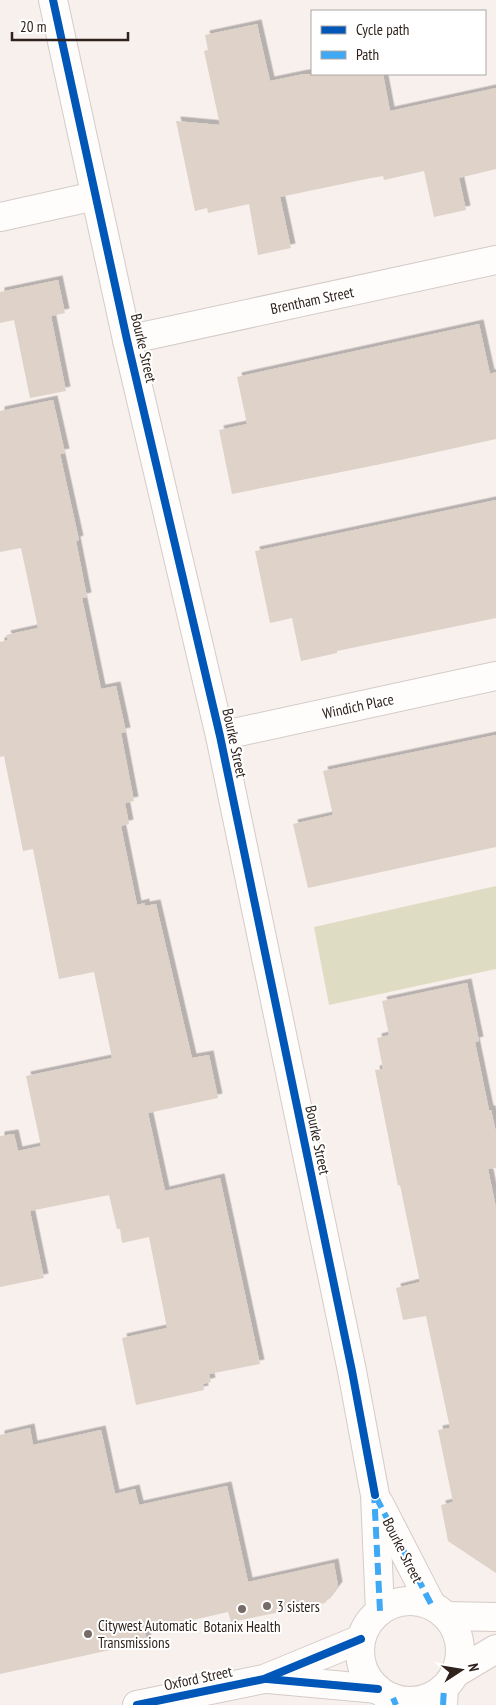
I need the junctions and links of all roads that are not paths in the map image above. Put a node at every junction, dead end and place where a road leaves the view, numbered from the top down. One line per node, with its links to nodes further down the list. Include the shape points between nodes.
1 (53, 0): 2 (street, Bourke Street)
2 (95, 196): 3 (street); 5 (street, Bourke Street)
3 (0, 217)
4 (496, 260): 5 (street, Brentham Street)
5 (128, 340): 7 (street, Bourke Street)
6 (496, 676): 7 (street, Windich Place)
7 (220, 736): 8 (street, Bourke Street)
8 (375, 1495): 9 (street, Bourke Street); 10 (street, Bourke Street)
9 (380, 1610): 10 (street, via 405,1601 419,1602); 12 (street, via 368,1623)
10 (439, 1611): 11 (street); 15 (street, via 455,1629 460,1644 459,1660)
11 (496, 1617)
12 (361, 1639): 14 (street, Oxford Street); 16 (street, via 362,1667 368,1679)
13 (496, 1649): 15 (street)
14 (264, 1679): 16 (street, Oxford Street); 17 (street, Oxford Street)
15 (447, 1689): 16 (street, via 419,1701)
16 (389, 1698)
17 (137, 1705)

